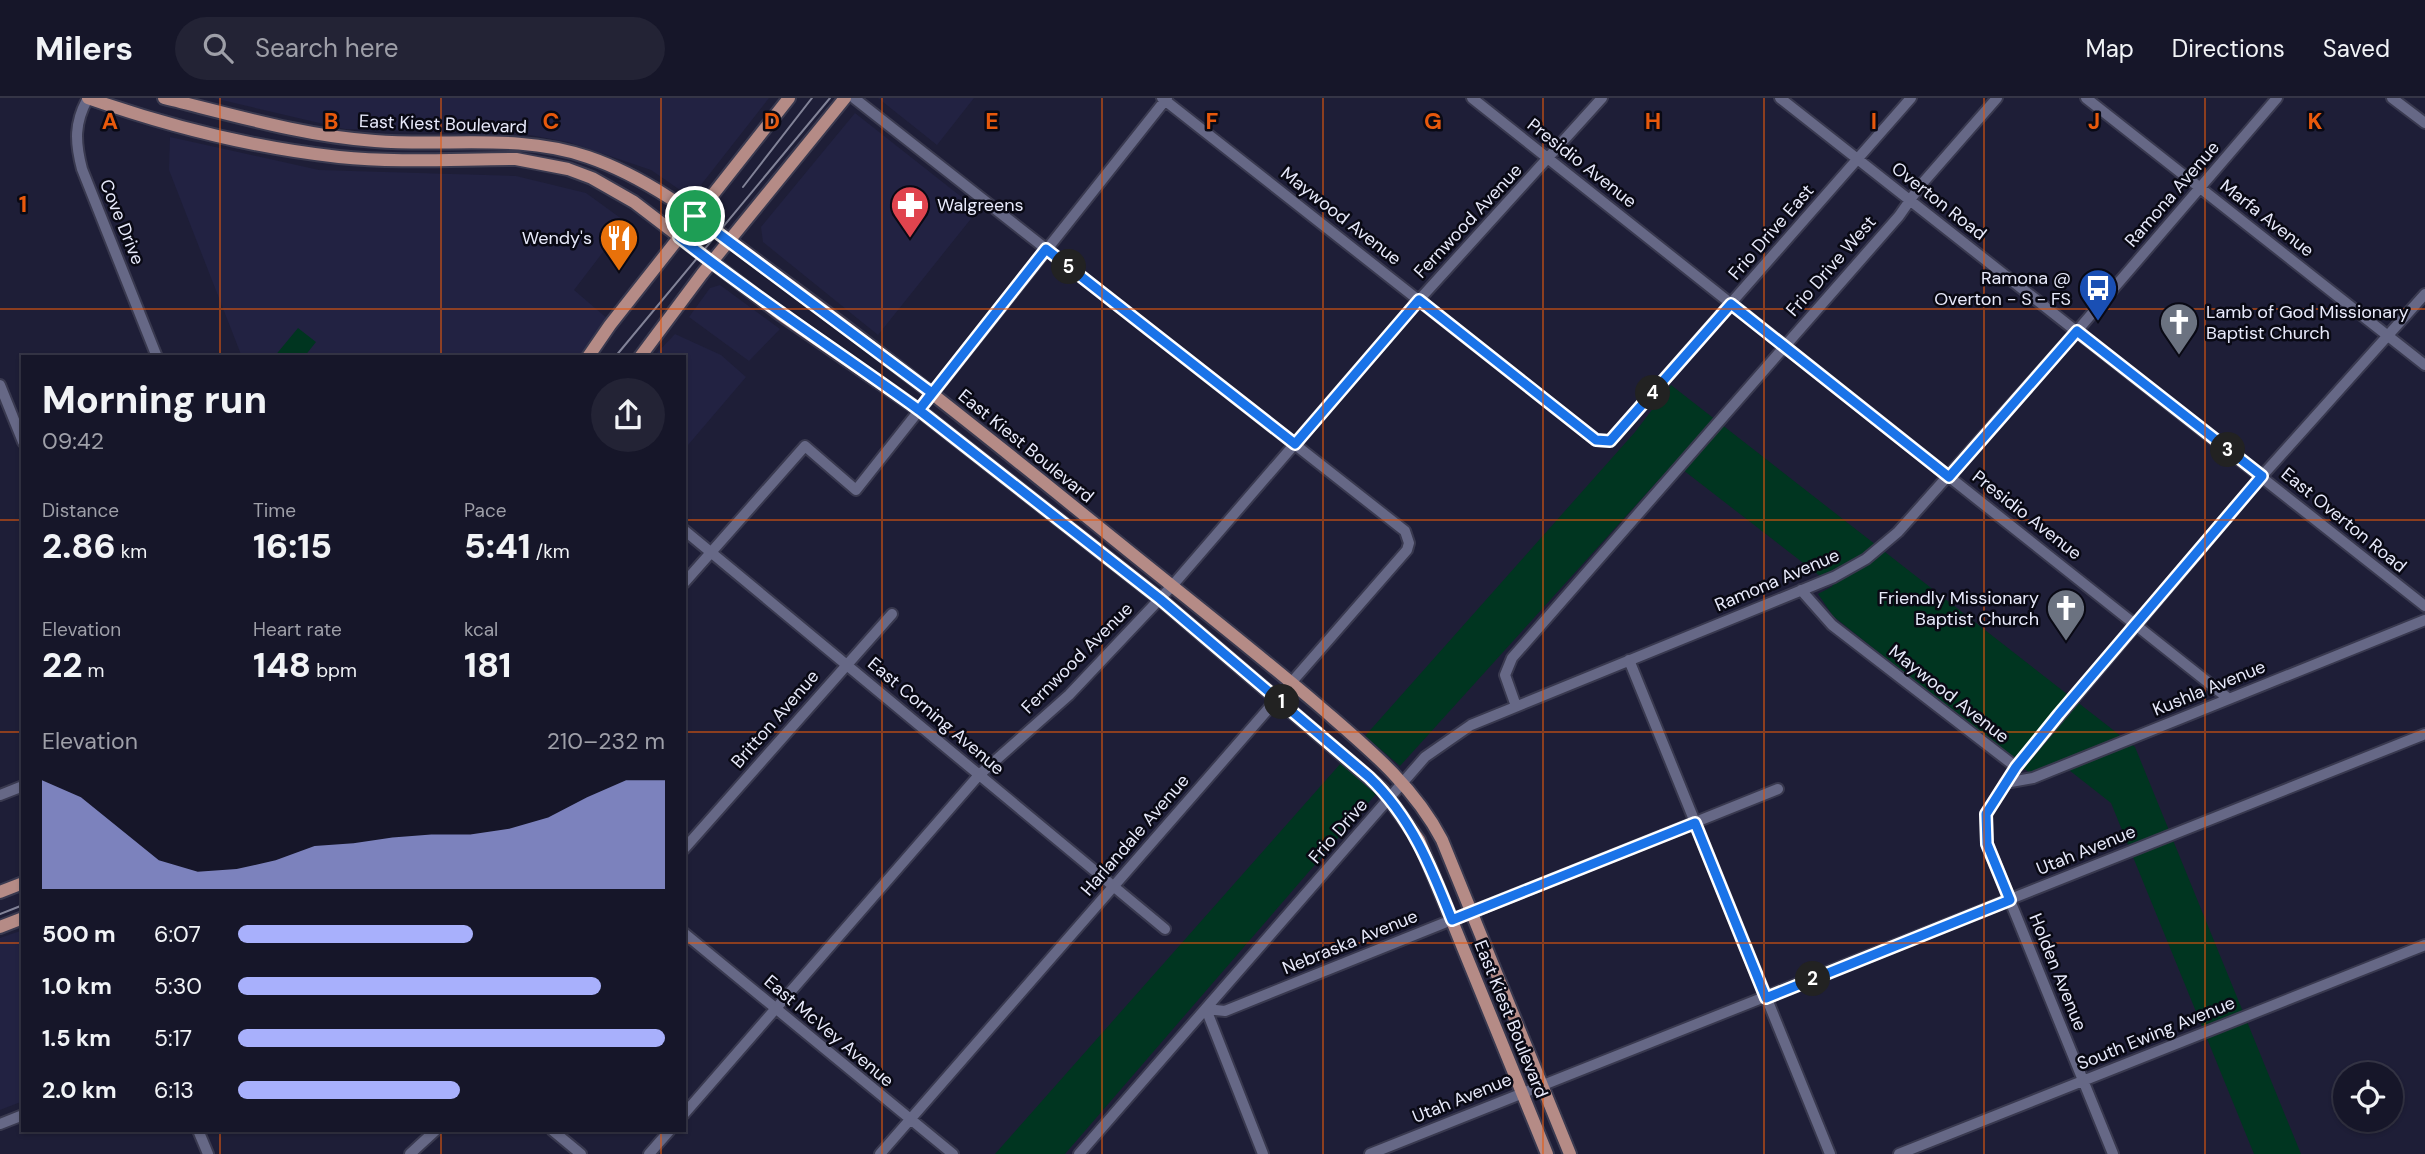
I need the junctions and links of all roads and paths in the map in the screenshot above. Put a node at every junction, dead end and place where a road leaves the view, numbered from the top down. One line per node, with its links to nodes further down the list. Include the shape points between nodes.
1 (88, 98): 17 (main road, East Kiest Boulevard); 33 (street, Cove Drive, via 79,114 75,140 80,159)
2 (164, 98): 15 (main road, East Kiest Boulevard)
3 (789, 98): 22 (main road)
4 (845, 98): 24 (main road)
5 (854, 98): 25 (street)
6 (1472, 98): 18 (street, Presidio Avenue)
7 (1602, 98): 18 (street, Fernwood Avenue)
8 (1780, 98): 19 (street, Overton Road)
9 (1911, 98): 19 (street, Frio Drive East)
10 (1997, 98): 21 (street, Frio Drive West)
11 (2086, 98): 20 (street, Marfa Avenue)
12 (2277, 98): 20 (street, Ramona Avenue)
13 (2392, 98): 16 (street)
14 (1165, 99): 25 (street); 28 (street, Maywood Avenue)
15 (199, 102): 17 (main road); 22 (main road, East Kiest Boulevard, via 292,130 380,142 538,144 587,156 627,173)
16 (2425, 123)
17 (192, 128): 23 (main road, East Kiest Boulevard, via 341,157 516,159 568,169 615,190)
18 (1549, 159): 28 (street, Fernwood Avenue); 29 (street, Presidio Avenue)
19 (1857, 159): 21 (street, Overton Road); 29 (street, Frio Drive East)
20 (2200, 188): 30 (street, Ramona Avenue); 31 (street, Marfa Avenue)
21 (1910, 201): 30 (street, Overton Road); 32 (street, Frio Drive West)
22 (695, 216): 23 (main road); 24 (main road, East Kiest Boulevard)
23 (679, 237): 26 (main road, East Kiest Boulevard); 34 (main road)
24 (729, 241): 26 (main road); 38 (main road, East Kiest Boulevard)
25 (1046, 249): 38 (street); 42 (street)
26 (711, 262): 35 (main road); 39 (main road, East Kiest Boulevard)
27 (2425, 294): 31 (street, Holden Avenue)
28 (1419, 300): 41 (street, Maywood Avenue); 42 (street, Fernwood Avenue)
29 (1731, 304): 32 (street, Presidio Avenue); 41 (street, Frio Drive East, via 1610,441)
30 (2077, 331): 43 (street, East Overton Road); 44 (street, Ramona Avenue)
31 (2388, 336): 36 (street, Marfa Avenue); 43 (street, Holden Avenue)
32 (1784, 346): 44 (street, Presidio Avenue); 60 (street, Frio Drive West, via 1512,658 1505,675)
33 (156, 355)
34 (590, 355)
35 (641, 355)
36 (2425, 365)
37 (0, 384): 40 (street)
38 (932, 393): 39 (street); 48 (main road, East Kiest Boulevard)
39 (919, 410): 46 (street, via 856,490 805,446); 50 (main road, East Kiest Boulevard)
40 (21, 437)
41 (1596, 440)
42 (1295, 444): 48 (street, Fernwood Avenue); 57 (street, Harlandale Avenue, via 1408,536 1407,550)
43 (2262, 476): 51 (street, East Overton Road); 54 (street, Holden Avenue)
44 (1949, 477): 49 (street, Ramona Avenue, via 1883,547); 54 (street, Presidio Avenue)
45 (686, 532): 46 (street, East Corning Avenue)
46 (711, 553): 47 (street); 56 (street, East Corning Avenue)
47 (686, 581)
48 (1172, 586): 50 (street, Fernwood Avenue); 57 (main road, East Kiest Boulevard)
49 (1801, 590): 55 (street, Ramona Avenue); 62 (street, Maywood Avenue, via 1832,625)
50 (1160, 599): 58 (main road, East Kiest Boulevard); 63 (street, Fernwood Avenue, via 1069,695)
51 (2425, 606)
52 (892, 614): 56 (street, Britton Avenue)
53 (2425, 620): 59 (street, Kushla Avenue)
54 (2138, 624): 59 (street, Presidio Avenue); 62 (street, Holden Avenue)
55 (1629, 660): 60 (street, Ramona Avenue); 70 (street)
56 (847, 664): 63 (street, East Corning Avenue); 71 (street, Britton Avenue)
57 (1292, 683): 58 (street, Harlandale Avenue); 64 (main road, East Kiest Boulevard)
58 (1278, 699): 69 (main road, East Kiest Boulevard); 73 (street, Harlandale Avenue)
59 (2229, 699): 65 (street, Kushla Avenue, via 2033,778)
60 (1516, 706): 64 (street, Frio Drive, via 1449,738)
61 (2425, 734): 75 (street, Utah Avenue)
62 (2016, 767): 65 (street, Holden Avenue)
63 (979, 775): 73 (street, East Corning Avenue); 84 (street, Fernwood Avenue)
64 (1403, 782): 69 (street, Frio Drive); 76 (main road, East Kiest Boulevard, via 1438,832)
65 (2005, 783): 75 (street, Holden Avenue, via 1986,814 1985,828)
66 (21, 787): 68 (street)
67 (1778, 789): 70 (street, Nebraska Avenue)
68 (0, 795)
69 (1390, 798): 78 (main road, East Kiest Boulevard, via 1419,840); 85 (street, Frio Drive)
70 (1695, 823): 76 (street, Nebraska Avenue); 83 (street)
71 (686, 847)
72 (21, 884): 74 (main road)
73 (1114, 886): 80 (street, East Corning Avenue); 91 (street, Harlandale Avenue)
74 (0, 892)
75 (2010, 900): 83 (street, Utah Avenue); 86 (street, Holden Avenue)
76 (1472, 913): 78 (street, Nebraska Avenue); 87 (main road, East Kiest Boulevard)
77 (21, 919): 79 (main road)
78 (1452, 920): 85 (street, Nebraska Avenue, via 1226,1011); 88 (main road, East Kiest Boulevard)
79 (0, 927)
80 (1166, 929)
81 (686, 935): 84 (street, East McVey Avenue)
82 (2425, 945): 86 (street, South Ewing Avenue)
83 (1766, 998): 87 (street, Utah Avenue); 108 (street)
84 (776, 1009): 89 (street, Fernwood Avenue); 91 (street, East McVey Avenue)
85 (1206, 1009): 103 (street, Frio Drive); 104 (street)
86 (2084, 1081): 109 (street, South Ewing Avenue); 110 (street, Holden Avenue)
87 (1542, 1085): 88 (street, Utah Avenue); 107 (main road, East Kiest Boulevard)
88 (1522, 1093): 105 (street, Utah Avenue); 106 (main road, East Kiest Boulevard)
89 (686, 1112)
90 (21, 1116): 92 (street)
91 (911, 1120): 101 (street, Harlandale Avenue); 102 (street, East McVey Avenue)
92 (0, 1124)
93 (199, 1132): 97 (street)
94 (434, 1132): 98 (street)
95 (554, 1132): 99 (street)
96 (668, 1132): 100 (street)
97 (208, 1154)
98 (410, 1154)
99 (581, 1154)
100 (649, 1154)
101 (880, 1154)
102 (953, 1154)
103 (1079, 1154)
104 (1263, 1154)
105 (1370, 1154)
106 (1547, 1154)
107 (1570, 1154)
108 (1830, 1154)
109 (1899, 1154)
110 (2113, 1154)

